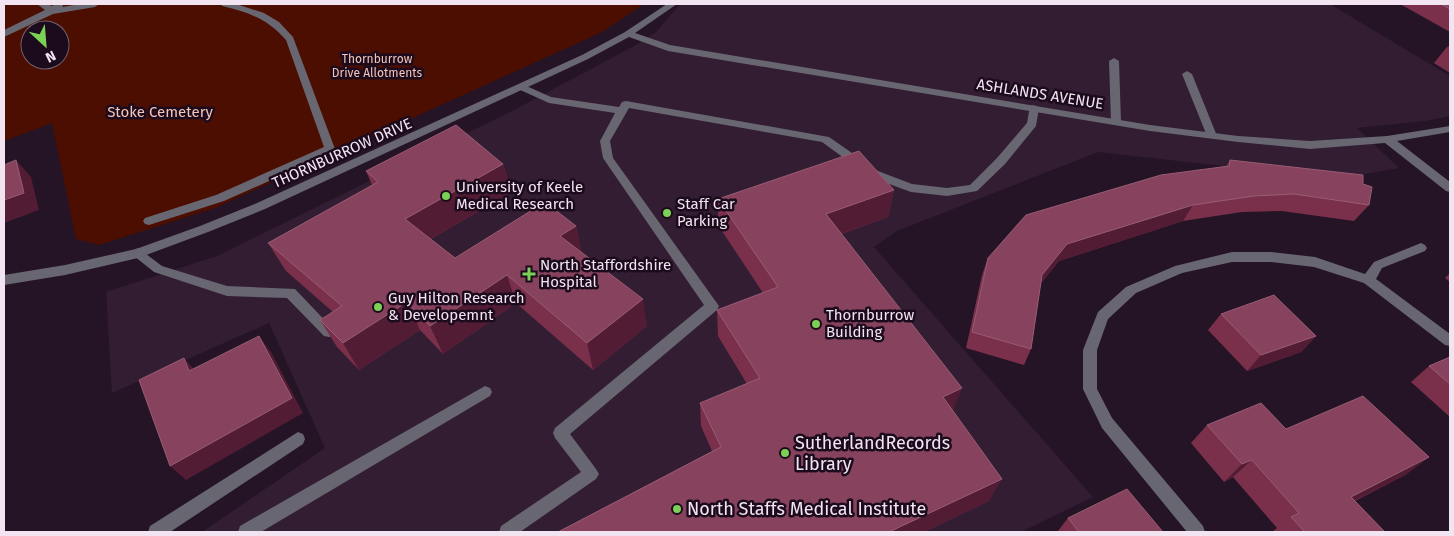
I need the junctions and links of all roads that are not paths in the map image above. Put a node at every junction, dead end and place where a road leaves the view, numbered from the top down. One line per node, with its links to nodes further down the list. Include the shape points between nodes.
1 (41, 4): 5 (street)
2 (95, 4): 5 (street)
3 (225, 4): 18 (street, via 254,12 279,24 290,39 330,149 220,198)
4 (673, 4): 7 (street, THORNBURROW DRIVE)
5 (56, 7): 6 (street)
6 (4, 34)
7 (628, 34): 10 (street, THORNBURROW DRIVE); 11 (street, ASHLANDS AVENUE, via 668,48)
8 (1114, 61): 13 (street)
9 (1187, 74): 15 (street)
10 (522, 87): 12 (street, via 549,100); 20 (street, THORNBURROW DRIVE, via 261,206)
11 (1034, 108): 12 (street, via 1032,124 1001,161 973,188 947,192 911,188 874,174 825,139 626,104); 13 (street, ASHLANDS AVENUE)
12 (621, 111): 29 (street, via 605,141 608,158 712,306 560,433 591,474)
13 (1116, 122): 15 (street, ASHLANDS AVENUE)
14 (1450, 129): 16 (street, ASHLANDS AVENUE)
15 (1212, 136): 16 (street, ASHLANDS AVENUE, via 1310,144)
16 (1388, 139): 17 (street)
17 (1450, 188)
18 (149, 221)
19 (1420, 248): 22 (street, via 1378,265)
20 (138, 253): 21 (street, THORNBURROW DRIVE); 23 (street, via 158,270 227,291 290,293)
21 (4, 280)
22 (1368, 280): 24 (street); 30 (street, via 1315,262 1271,256 1232,257 1179,268 1131,290 1103,316 1090,350 1090,389 1107,423)
23 (329, 332)
24 (1450, 341)
25 (485, 392): 28 (street)
26 (298, 439): 27 (street)
27 (156, 532)
28 (246, 532)
29 (507, 532)
30 (1197, 532)

